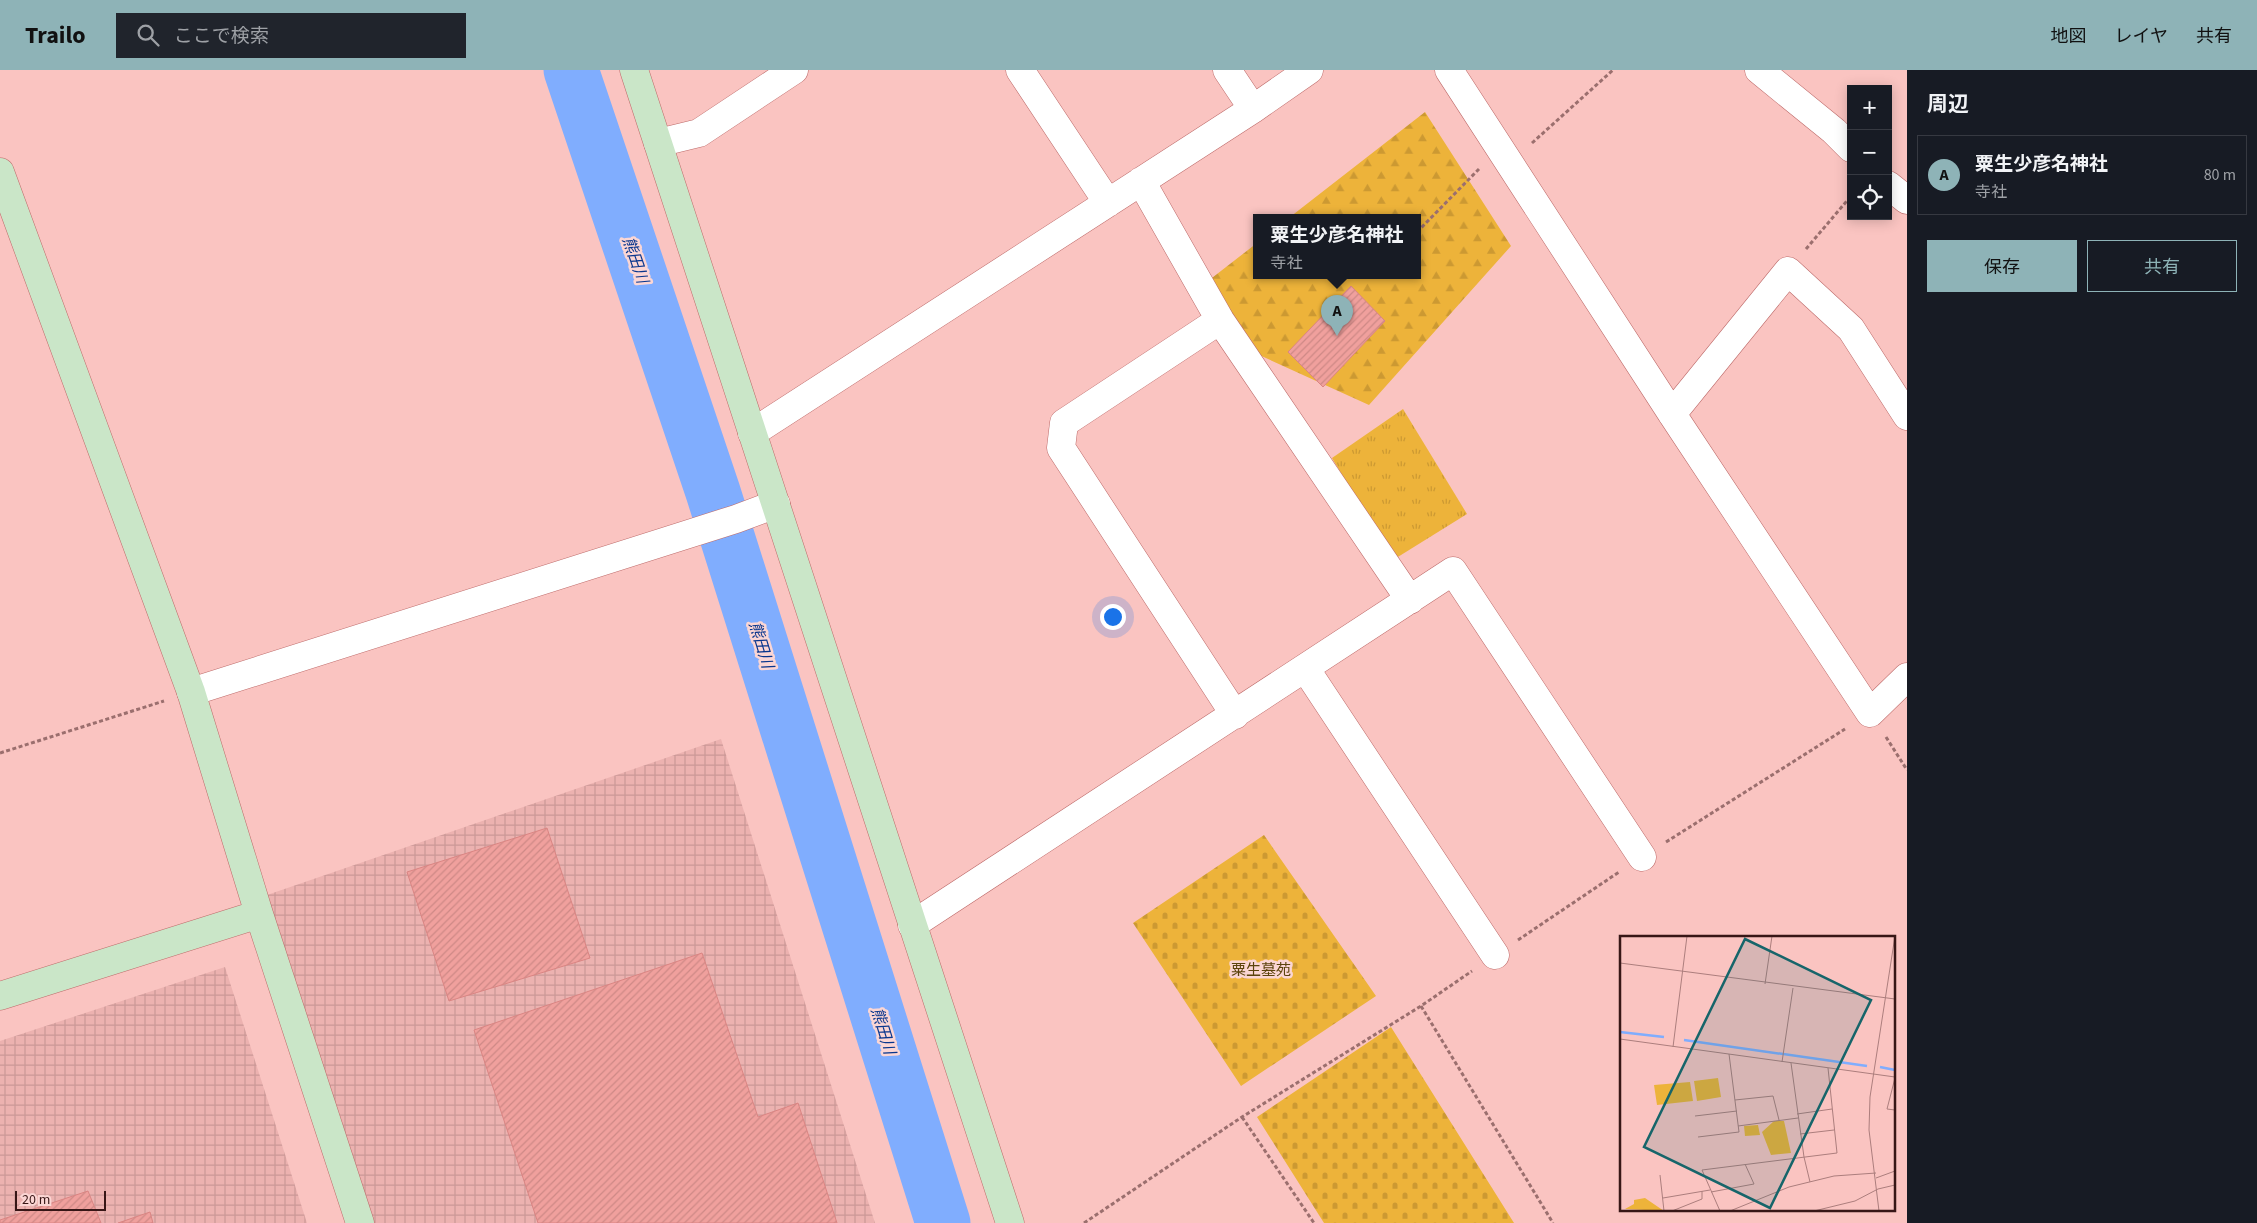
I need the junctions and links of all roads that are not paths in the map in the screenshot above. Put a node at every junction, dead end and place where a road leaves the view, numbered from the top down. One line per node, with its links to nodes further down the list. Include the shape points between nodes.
1 (634, 70): 9 (street)
2 (794, 70): 9 (street, via 699,133)
3 (1020, 70): 15 (street)
4 (1227, 70): 8 (street)
5 (1309, 70): 8 (street)
6 (1449, 70): 17 (street)
7 (1759, 70): 10 (street)
8 (1252, 109): 12 (street)
9 (658, 144): 19 (street)
10 (1847, 144)
11 (0, 172): 24 (street)
12 (1141, 182): 15 (street); 16 (street)
13 (1892, 188): 14 (street)
14 (1907, 200)
15 (1108, 204): 19 (street)
16 (1220, 320): 21 (street); 25 (street, via 1064,422 1061,448)
17 (1672, 414): 18 (street, via 1788,271 1851,329); 23 (street, via 1870,713)
18 (1907, 416)
19 (752, 433): 20 (street)
20 (776, 504): 24 (street); 28 (street)
21 (1410, 600): 22 (street); 26 (street, via 1453,572)
22 (1305, 668): 25 (street); 29 (street)
23 (1907, 677)
24 (191, 692): 27 (street)
25 (1235, 715): 28 (street)
26 (1642, 857)
27 (259, 914): 30 (street); 31 (street)
28 (912, 925): 32 (street)
29 (1495, 956)
30 (0, 996)
31 (360, 1223)
32 (1010, 1223)

